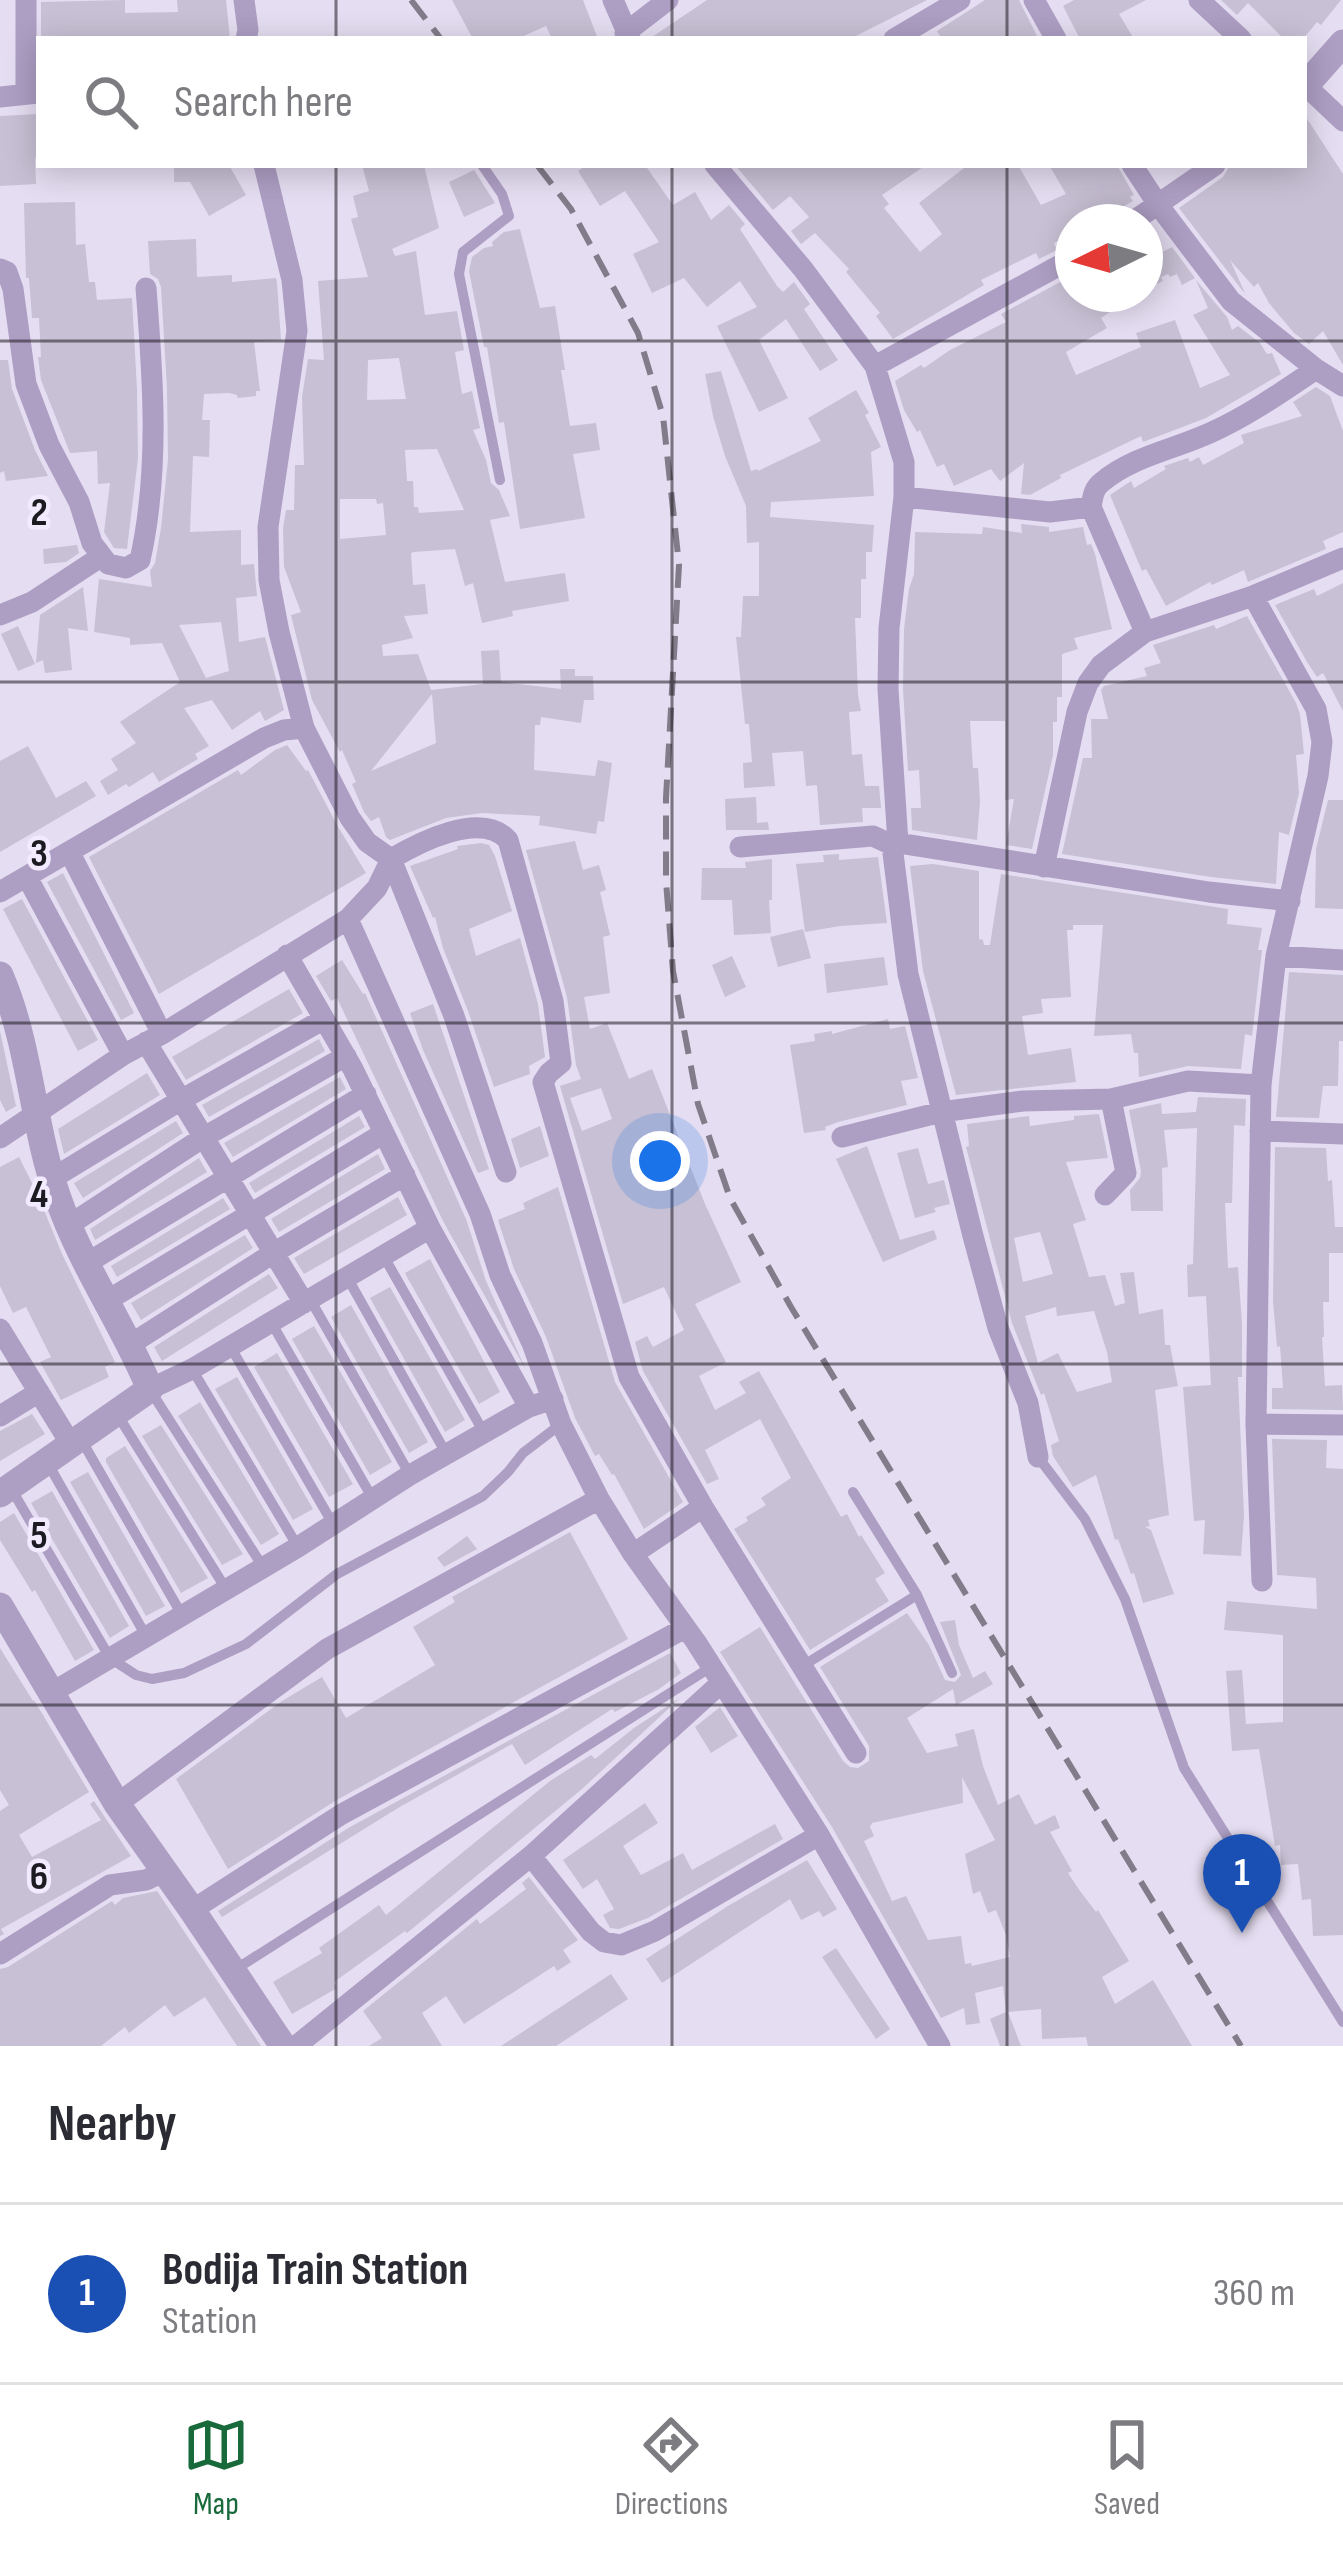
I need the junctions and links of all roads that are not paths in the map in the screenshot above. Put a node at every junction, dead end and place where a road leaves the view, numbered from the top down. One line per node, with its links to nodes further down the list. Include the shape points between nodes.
1 (26, 0): 16 (street)
2 (244, 0): 8 (street)
3 (613, 0): 9 (street)
4 (668, 0): 9 (street)
5 (960, 0): 10 (street)
6 (1034, 0): 11 (street)
7 (1199, 0): 12 (street)
8 (246, 36)
9 (627, 36)
10 (899, 36)
11 (1054, 36)
12 (1238, 36)
13 (1343, 44): 14 (street)
14 (1307, 83)
15 (1307, 87): 18 (street)
16 (33, 93): 17 (street)
17 (0, 97)
18 (1343, 122)
19 (265, 168): 41 (street, via 297,331 268,527 269,580)
20 (484, 168): 33 (lane, via 509,216 463,252 459,274)
21 (718, 168): 30 (street)
22 (1134, 168): 24 (street)
23 (1210, 168): 25 (street)
24 (1158, 204)
25 (1162, 204)
26 (1163, 211): 31 (street, via 1231,301)
27 (1055, 268): 30 (street)
28 (0, 269): 36 (street, via 13,289 26,384)
29 (146, 287): 36 (street, via 153,380 145,541 134,566)
30 (874, 366): 34 (street, via 904,462)
31 (1316, 369): 32 (street); 35 (street, via 1261,407 1102,482)
32 (1343, 386)
33 (500, 480)
34 (904, 497): 35 (street, via 1050,512); 42 (street, via 890,628)
35 (1091, 507): 40 (street)
36 (102, 556): 39 (street)
37 (1343, 558): 38 (street)
38 (1253, 596): 40 (street); 49 (street, via 1316,709 1322,742)
39 (0, 615)
40 (1144, 632): 46 (street, via 1088,683)
41 (304, 728): 44 (street, via 264,738); 45 (street, via 350,818)
42 (895, 844): 43 (street, via 859,836); 46 (street); 63 (street, via 908,974)
43 (740, 847)
44 (70, 853): 47 (street); 56 (street)
45 (391, 859): 50 (street); 71 (street); 110 (street, via 427,838 468,829 508,840 553,1001 560,1063 544,1082 597,1269 629,1377)
46 (1044, 867): 49 (street)
47 (26, 877): 48 (street); 57 (street)
48 (0, 892)
49 (1290, 901): 52 (street)
50 (348, 919): 51 (street); 93 (street)
51 (287, 956): 55 (street); 56 (street)
52 (1276, 956): 53 (street); 59 (street)
53 (1343, 960)
54 (0, 975): 64 (street)
55 (324, 1019): 58 (street); 62 (street)
56 (154, 1038): 57 (street); 62 (street)
57 (123, 1055): 64 (street)
58 (346, 1056): 60 (street); 69 (street)
59 (1262, 1084): 61 (street, via 1188,1081); 66 (street)
60 (366, 1094): 67 (street); 73 (street)
61 (1111, 1099): 63 (street); 75 (street, via 1126,1173)
62 (181, 1100): 69 (street); 74 (street)
63 (941, 1112): 70 (street); 103 (street)
64 (36, 1115): 65 (street); 74 (street)
65 (2, 1130)
66 (1260, 1131): 68 (street); 98 (street)
67 (385, 1133): 72 (street); 76 (street)
68 (1343, 1134)
69 (204, 1137): 73 (street); 77 (street)
70 (842, 1137)
71 (506, 1172)
72 (405, 1175): 78 (street); 79 (street)
73 (227, 1176): 76 (street); 81 (street)
74 (52, 1178): 77 (street)
75 (1105, 1195)
76 (250, 1215): 79 (street); 83 (street)
77 (69, 1225): 81 (street)
78 (430, 1228): 80 (street); 94 (street)
79 (275, 1252): 84 (street); 87 (street)
80 (383, 1256): 82 (street); 100 (lane)
81 (87, 1263): 83 (street)
82 (347, 1277): 84 (street); 102 (lane)
83 (107, 1300): 87 (street)
84 (307, 1301): 85 (street); 105 (lane)
85 (272, 1322): 88 (street); 108 (lane)
86 (0, 1330): 89 (street)
87 (131, 1344): 91 (street)
88 (230, 1346): 90 (street); 111 (lane)
89 (9, 1362): 92 (street)
90 (192, 1369): 91 (street); 112 (lane)
91 (150, 1389): 95 (street); 114 (lane)
92 (39, 1392): 96 (street); 101 (street)
93 (553, 1399): 94 (street); 97 (street)
94 (529, 1407): 100 (street)
95 (117, 1414): 101 (street); 116 (lane)
96 (0, 1416)
97 (561, 1424): 109 (street); 122 (lane, via 483,1496 337,1574 246,1644 152,1679)
98 (1256, 1424): 99 (street); 115 (street)
99 (1343, 1425)
100 (485, 1434): 102 (street)
101 (76, 1443): 104 (street); 119 (lane)
102 (447, 1455): 105 (street)
103 (1037, 1457): 135 (lane, via 1084,1519 1125,1599 1184,1768)
104 (47, 1462): 106 (street); 121 (lane)
105 (410, 1475): 108 (street)
106 (5, 1491): 122 (lane)
107 (853, 1492): 117 (lane)
108 (374, 1499): 111 (street)
109 (598, 1499): 113 (street); 128 (street, via 327,1649)
110 (703, 1507): 113 (street); 123 (street)
111 (333, 1524): 112 (street)
112 (298, 1547): 114 (street)
113 (634, 1554): 120 (street)
114 (263, 1567): 116 (street)
115 (1262, 1581)
116 (226, 1589): 119 (street)
117 (917, 1595): 123 (lane); 124 (lane)
118 (0, 1606): 126 (street)
119 (182, 1615): 121 (street)
120 (685, 1628): 125 (street); 132 (street, via 342,1814)
121 (146, 1636): 122 (street)
122 (110, 1658): 126 (street)
123 (804, 1665): 127 (street)
124 (952, 1673)
125 (716, 1676): 129 (street); 130 (street); 134 (lane)
126 (51, 1693): 128 (street)
127 (856, 1754)
128 (117, 1804): 131 (street)
129 (819, 1835): 130 (street, via 621,1945 591,1932); 138 (street)
130 (531, 1856): 137 (street)
131 (165, 1871): 132 (street); 133 (street, via 110,1886)
132 (192, 1910): 134 (street)
133 (0, 1954)
134 (233, 1971): 136 (street)
135 (1343, 2022)
136 (283, 2046)
137 (296, 2046)
138 (940, 2046)

